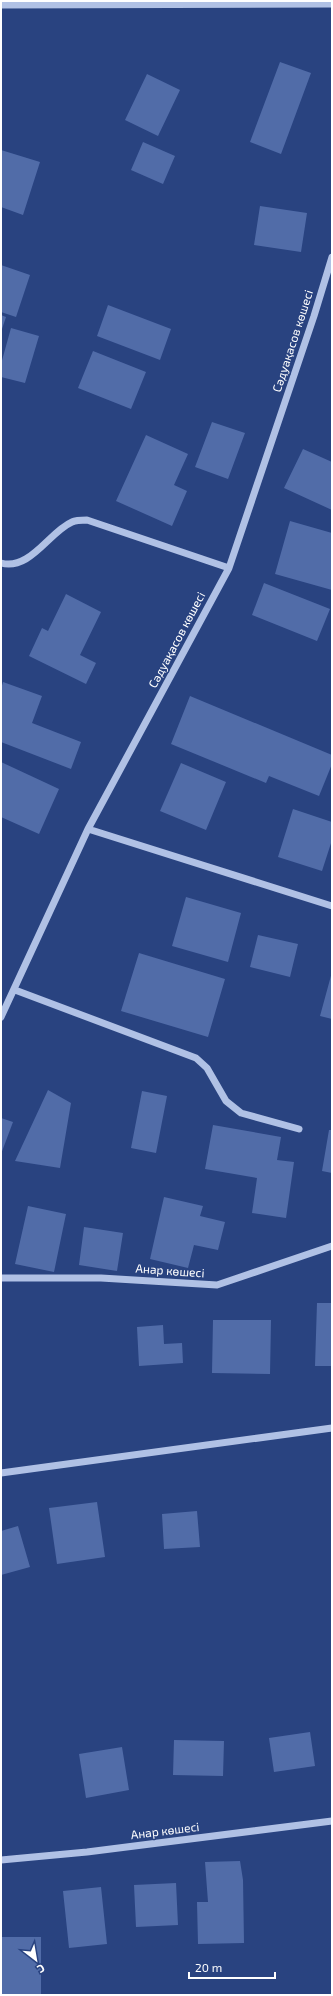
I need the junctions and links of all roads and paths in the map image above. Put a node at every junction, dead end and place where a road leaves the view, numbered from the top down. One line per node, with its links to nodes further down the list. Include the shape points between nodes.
1 (332, 4): 2 (street)
2 (1, 5)
3 (332, 257): 5 (street, Сәдуақасов көшесі)
4 (1, 563): 5 (street, via 20,562 62,527 73,521 87,520)
5 (229, 568): 6 (street, Сәдуақасов көшесі)
6 (88, 830): 7 (street); 8 (street, Сәдуақасов көшесі)
7 (332, 906)
8 (15, 990): 9 (street, Сәдуақасов көшесі); 10 (street, via 196,1058 207,1068 226,1101 241,1113)
9 (1, 1017)
10 (299, 1129)
11 (332, 1246): 12 (street, Анар көшесі, via 217,1285 101,1278)
12 (1, 1278)
13 (332, 1428): 14 (street)
14 (1, 1473)
15 (332, 1821): 16 (street, Анар көшесі, via 87,1852)
16 (1, 1860)

